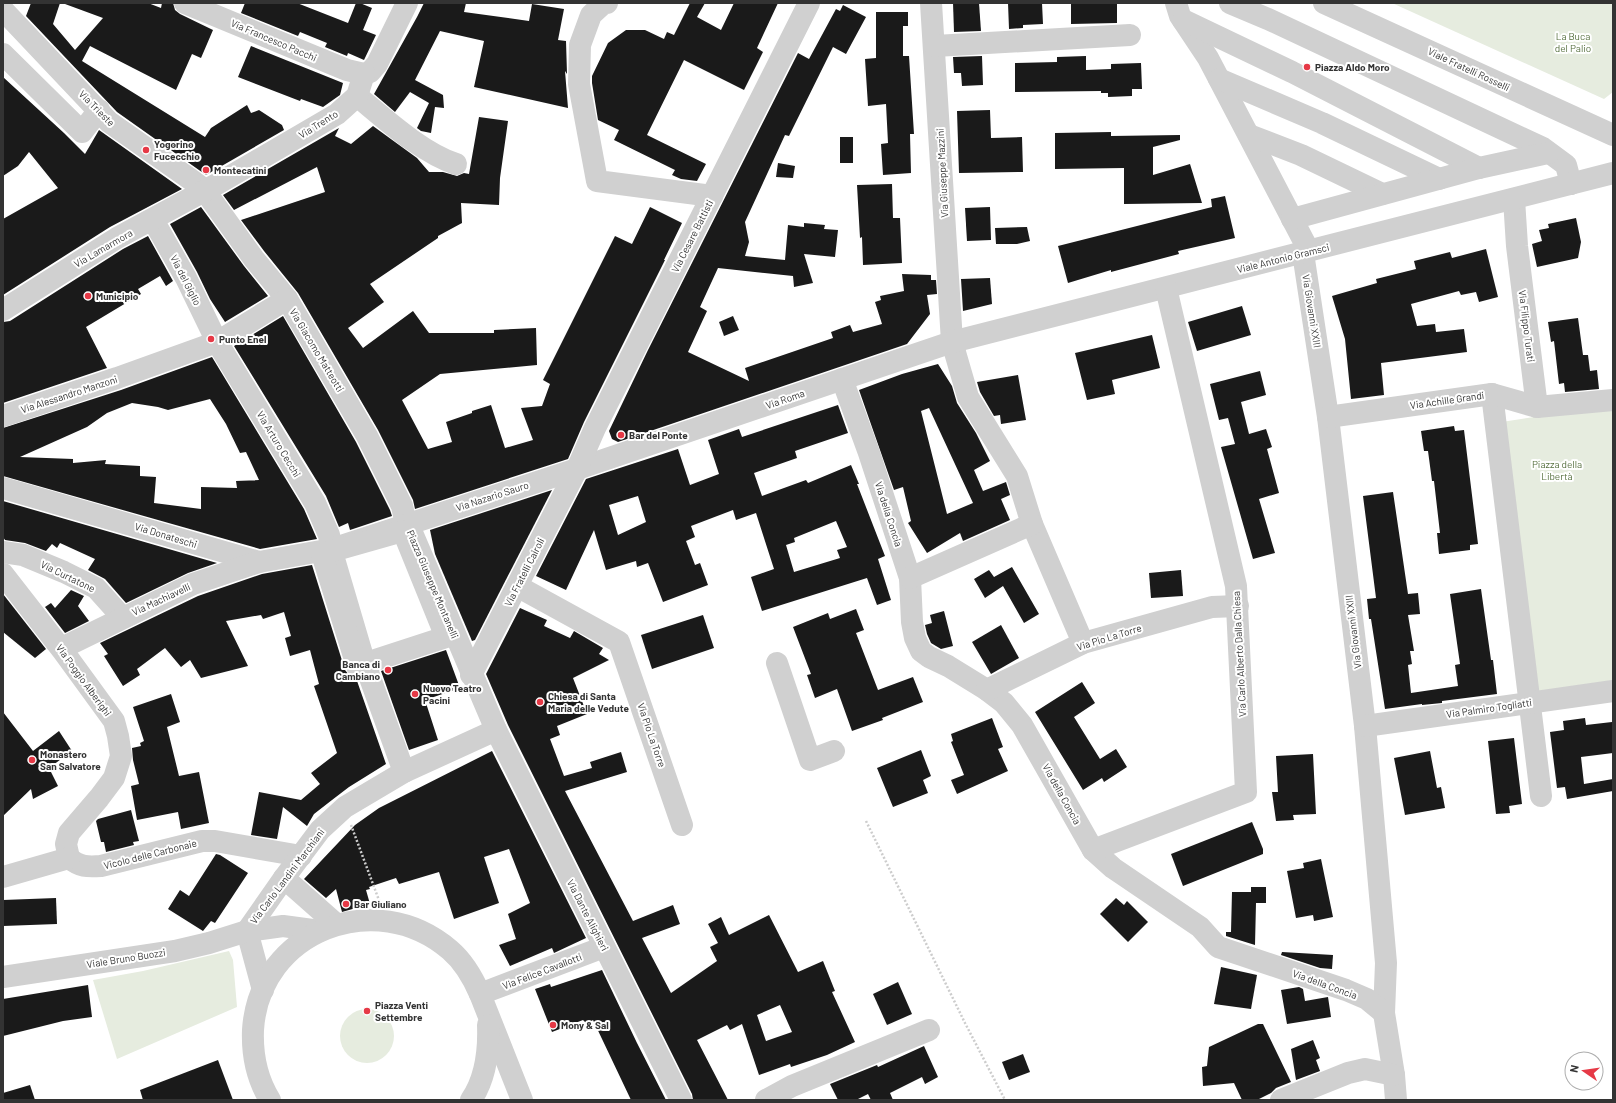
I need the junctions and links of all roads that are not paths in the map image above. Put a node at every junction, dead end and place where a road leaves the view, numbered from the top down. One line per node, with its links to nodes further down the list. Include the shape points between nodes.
1 (185, 3): 13 (street, Via Francesco Pacchi, via 347,70)
2 (407, 3): 13 (street, via 377,64 370,72)
3 (607, 3): 27 (street, via 591,15 580,46 579,84 597,181)
4 (809, 3): 27 (street, Via Cesare Battisti)
5 (931, 3): 11 (street, Via Giuseppe Mazzini)
6 (1230, 3): 19 (street)
7 (1324, 3): 18 (street, Viale Fratelli Rosselli)
8 (1179, 11): 14 (street, Via Giovanni XXIII); 21 (street)
9 (6, 12): 16 (street, Via Trieste)
10 (1130, 35): 11 (street)
11 (935, 46): 38 (street, Via Giuseppe Mazzini)
12 (3, 54): 16 (street, via 82,132)
13 (364, 74): 15 (street)
14 (1219, 79): 17 (street, Via Giovanni XXIII); 23 (street, via 1322,123)
15 (357, 96): 20 (street, via 442,160); 25 (street, Via Trento, via 337,114)
16 (98, 110): 25 (street, Via Trieste, via 109,122)
17 (1249, 135): 26 (street, via 1301,155); 30 (street, Via Giovanni XXIII)
18 (1613, 135)
19 (1548, 152): 21 (street); 24 (street, via 1566,165)
20 (456, 164)
21 (1479, 168): 23 (street)
22 (1613, 173): 24 (street, Viale Antonio Gramsci)
23 (1439, 179): 26 (street)
24 (1570, 184): 28 (street, Viale Antonio Gramsci)
25 (205, 190): 31 (street, Via Lamarmora); 35 (street, Via Giacomo Matteotti, via 254,259)
26 (1382, 194): 30 (street)
27 (712, 196): 45 (street, Via Cesare Battisti)
28 (1514, 199): 29 (street, Viale Antonio Gramsci); 32 (street, Via Filippo Turati)
29 (1479, 208): 32 (street, Via Filippo Turati, via 1504,225); 33 (street, Viale Antonio Gramsci)
30 (1292, 219): 33 (street, Via Giovanni XXIII)
31 (153, 220): 36 (street, Via Lamarmora, via 117,238); 37 (street, Via del Giglio, via 186,278)
32 (1517, 246): 42 (street, Via Filippo Turati)
33 (1306, 252): 34 (street, Viale Antonio Gramsci); 44 (street, Via Giovanni XXIII)
34 (1166, 288): 38 (street, Viale Antonio Gramsci); 57 (street, Via Carlo Alberto Dalla Chiesa, via 1236,586)
35 (287, 299): 37 (street, Via Alessandro Manzoni); 49 (street, Via Giacomo Matteotti, via 367,436 402,506)
36 (3, 310)
37 (217, 342): 43 (street, Via Alessandro Manzoni); 51 (street, Via Arturo Cecchi, via 315,503 330,535)
38 (952, 342): 39 (street, Via Roma); 50 (street, Via Giuseppe Mazzini, via 968,397 1017,476)
39 (842, 380): 46 (street, Via Roma); 55 (street, Via della Concia)
40 (1492, 394): 42 (street, Via Achille Grandi); 44 (street, Via Achille Grandi); 66 (street)
41 (1613, 400): 42 (street, Via Achille Grandi)
42 (1537, 407)
43 (3, 416)
44 (1328, 417): 67 (street, Via Giovanni XXIII)
45 (595, 428): 46 (street, via 599,446 610,454); 47 (street, Via Cesare Battisti)
46 (619, 455): 47 (street, Via Roma)
47 (577, 469): 49 (street, Via Nazario Sauro); 56 (street, Via Fratelli Cairoli)
48 (3, 488): 53 (street, Via Donateschi)
49 (406, 524): 51 (street, Piazza Giuseppe Montanelli); 63 (street, Piazza Giuseppe Montanelli, via 414,535)
50 (1032, 524): 55 (street); 59 (street, Via Giuseppe Mazzini)
51 (332, 550): 53 (street, Via Donateschi); 62 (street); 62 (street, Piazza Giuseppe Montanelli, via 403,531 446,637)
52 (3, 552): 58 (street, Via Curtatone, via 23,555 96,588)
53 (259, 562): 58 (street, Via Machiavelli, via 193,584)
54 (3, 574): 75 (street, Via Poggio Alberighi, via 114,721 118,736 121,756 114,778 69,833 66,844)
55 (910, 578): 64 (street, Via della Concia, via 912,622 921,651)
56 (517, 586): 63 (street, Via Fratelli Cairoli); 72 (street, Via Pio La Torre, via 619,642)
57 (1238, 606): 59 (street, Via Pio La Torre, via 1212,607); 73 (street, Via Carlo Alberto Dalla Chiesa, via 1246,792)
58 (122, 617): 60 (street, Via Machiavelli)
59 (1083, 644): 64 (street, Via Pio La Torre)
60 (68, 645)
61 (777, 662): 69 (street, via 810,760)
62 (365, 664): 70 (street)
63 (471, 675): 68 (street, Piazza Giuseppe Montanelli)
64 (987, 690): 73 (street, Via della Concia, via 1004,703 1022,725)
65 (1613, 691): 66 (street, Via Palmiro Togliatti)
66 (1530, 702): 67 (street, Via Palmiro Togliatti); 71 (street)
67 (1364, 726): 84 (street, Via Giovanni XXIII, via 1386,963)
68 (496, 730): 70 (street, Via Carlo Landini Marchiani); 80 (street, Via Dante Alighieri)
69 (834, 751)
70 (404, 772): 74 (street, Via Carlo Landini Marchiani, via 345,808 320,830)
71 (1541, 796)
72 (682, 825)
73 (1093, 850): 84 (street, Via della Concia, via 1113,868 1200,927 1218,947 1346,990 1367,1000)
74 (301, 856): 75 (street, Vicolo delle Carbonaie, via 209,841 101,866 84,867); 77 (street, Via Carlo Landini Marchiani)
75 (69, 858): 76 (street)
76 (3, 877)
77 (284, 878): 78 (street); 79 (street, Via Carlo Landini Marchiani)
78 (328, 928): 79 (street, via 283,926); 82 (street, via 302,941 286,955); 83 (street, via 369,919 386,920 420,930 450,950 473,978)
79 (247, 931): 81 (street, Viale Bruno Buozzi, via 175,950); 82 (street)
80 (604, 947): 83 (street, Via Felice Cavallotti); 90 (street, Via Dante Alighieri)
81 (3, 977)
82 (262, 990): 87 (street, via 256,1006 252,1041 258,1076)
83 (480, 994): 88 (street, via 488,1024 488,1054); 89 (street)
84 (1384, 1013): 86 (street)
85 (929, 1030): 91 (street, via 792,1086)
86 (1394, 1075): 92 (street, via 1365,1069 1348,1073); 93 (street)
87 (270, 1100)
88 (471, 1100)
89 (522, 1100)
90 (681, 1100)
91 (766, 1100)
92 (1281, 1100)
93 (1396, 1100)

